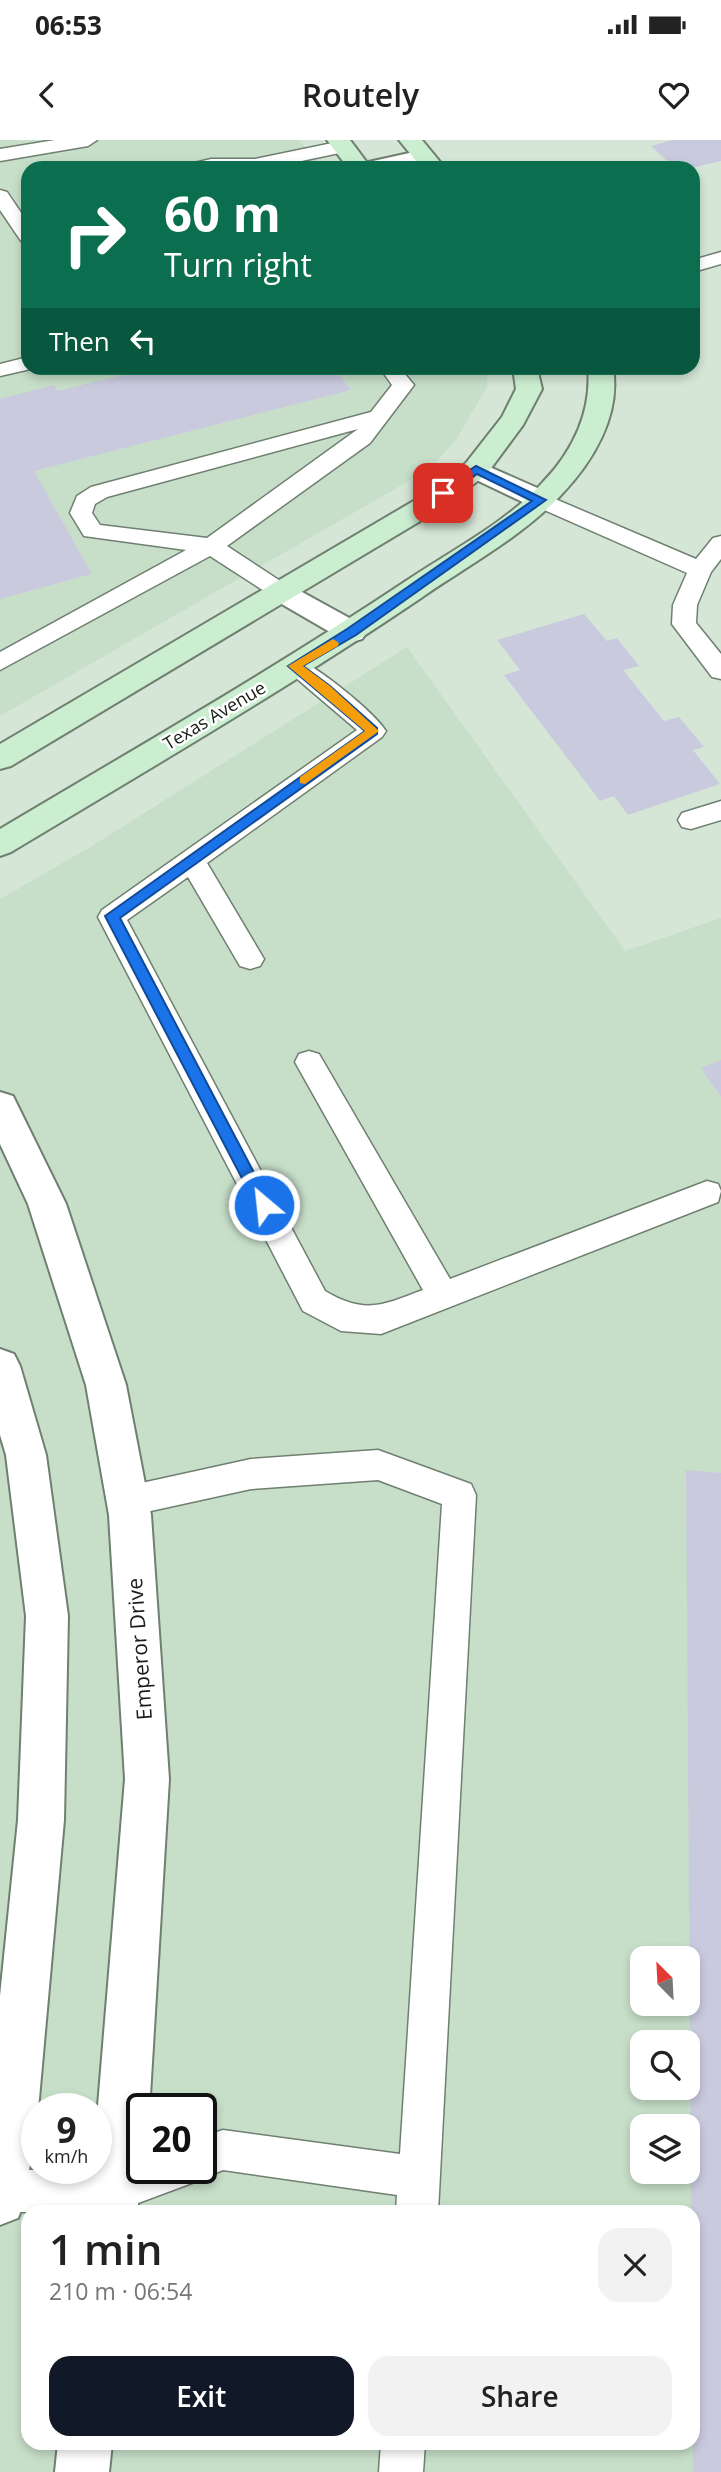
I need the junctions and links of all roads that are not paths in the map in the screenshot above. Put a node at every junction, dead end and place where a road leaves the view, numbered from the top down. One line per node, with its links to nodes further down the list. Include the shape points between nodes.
1 (88, 140): 3 (lane)
2 (340, 144): 5 (lane); 6 (street)
3 (0, 155)
4 (422, 155): 7 (street)
5 (277, 161)
6 (354, 161)
7 (399, 161)
8 (0, 196): 9 (lane)
9 (17, 215)
10 (721, 258): 11 (lane)
11 (700, 263)
12 (21, 365): 13 (lane)
13 (0, 370)
14 (395, 375): 17 (lane, via 403,385)
15 (526, 375): 18 (street, via 529,389 514,419)
16 (603, 375): 19 (street, Texas Avenue, via 596,424 581,452)
17 (378, 417): 21 (lane, via 362,438); 21 (lane, via 99,492 85,501 81,513 92,531)
18 (476, 469): 19 (street); 23 (street, via 427,505)
19 (541, 500): 22 (lane); 24 (street, Texas Avenue)
20 (721, 543): 22 (lane)
21 (211, 546): 23 (lane); 25 (lane)
22 (700, 570): 27 (lane, via 685,605 684,624)
23 (283, 593): 24 (street); 28 (street)
24 (352, 632): 26 (street, Texas Avenue)
25 (0, 662)
26 (294, 666): 31 (street, Texas Avenue); 32 (lane, via 373,731)
27 (721, 671)
28 (0, 758)
29 (721, 810): 30 (lane)
30 (691, 820)
31 (0, 844)
32 (192, 861): 33 (lane); 37 (lane, via 112,916 314,1301 341,1317 381,1320)
33 (250, 959)
34 (309, 1062): 37 (lane)
35 (0, 1106): 39 (street, Emperor Drive, via 47,1204 106,1385)
36 (707, 1193): 37 (lane)
37 (443, 1296)
38 (0, 1366): 42 (street, via 26,1455 47,1616 41,1820 14,2099)
39 (128, 1501): 43 (lane, via 251,1474 379,1465 459,1495); 44 (street, Emperor Drive, via 147,1779)
40 (217, 2152): 43 (lane)
41 (147, 2184): 44 (lane)
42 (0, 2194): 44 (lane)
43 (418, 2194)
44 (113, 2202)
45 (84, 2450): 47 (street)
46 (403, 2450): 48 (lane)
47 (82, 2472)
48 (401, 2472)

